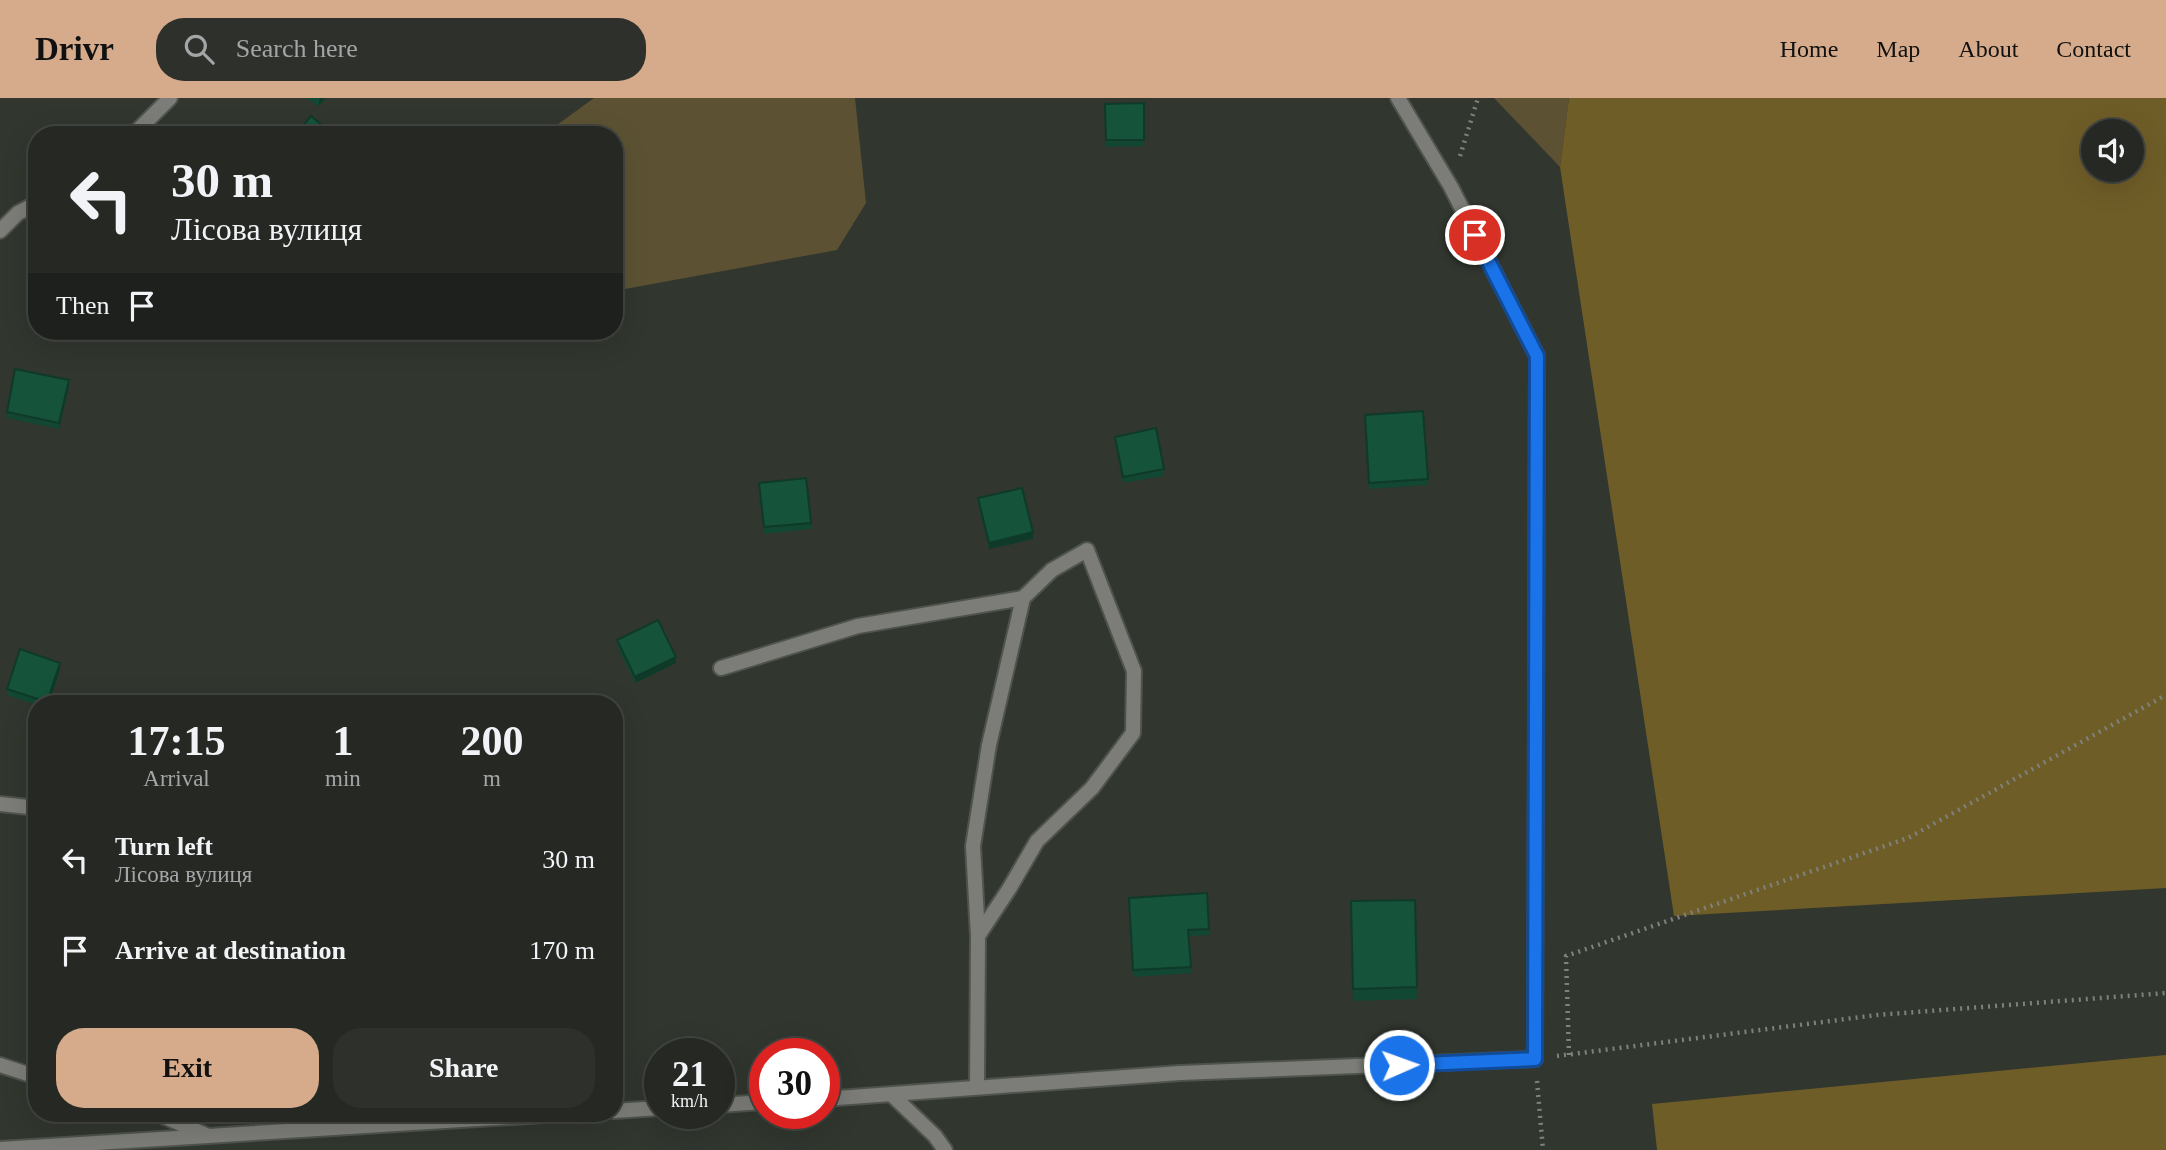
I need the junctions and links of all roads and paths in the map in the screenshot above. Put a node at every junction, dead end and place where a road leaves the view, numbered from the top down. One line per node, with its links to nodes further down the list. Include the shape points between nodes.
1 (170, 98): 4 (street)
2 (1398, 98): 5 (street)
3 (1478, 98): 5 (path)
4 (142, 126)
5 (1451, 187): 16 (street, via 1537,356)
6 (28, 208): 7 (street)
7 (0, 231)
8 (1023, 598): 9 (street, via 858,626); 13 (street, via 989,745 973,846); 13 (street, via 1052,570 1087,550 1134,671 1133,733 1092,788 1037,841)
9 (721, 668)
10 (2166, 695): 15 (path, via 1908,838 1566,956)
11 (0, 804): 12 (street)
12 (28, 807)
13 (978, 936): 19 (street)
14 (2166, 993): 15 (path, via 1877,1015)
15 (1569, 1055): 16 (path)
16 (1535, 1059): 19 (street, via 1180,1073); 29 (path)
17 (0, 1065): 18 (street)
18 (28, 1074)
19 (977, 1087): 20 (street)
20 (892, 1095): 21 (street); 28 (street)
21 (840, 1098)
22 (644, 1109): 23 (street)
23 (623, 1110)
24 (176, 1122): 26 (street)
25 (420, 1122): 26 (street)
26 (206, 1135): 27 (street)
27 (0, 1149)
28 (945, 1150)
29 (1543, 1150)

